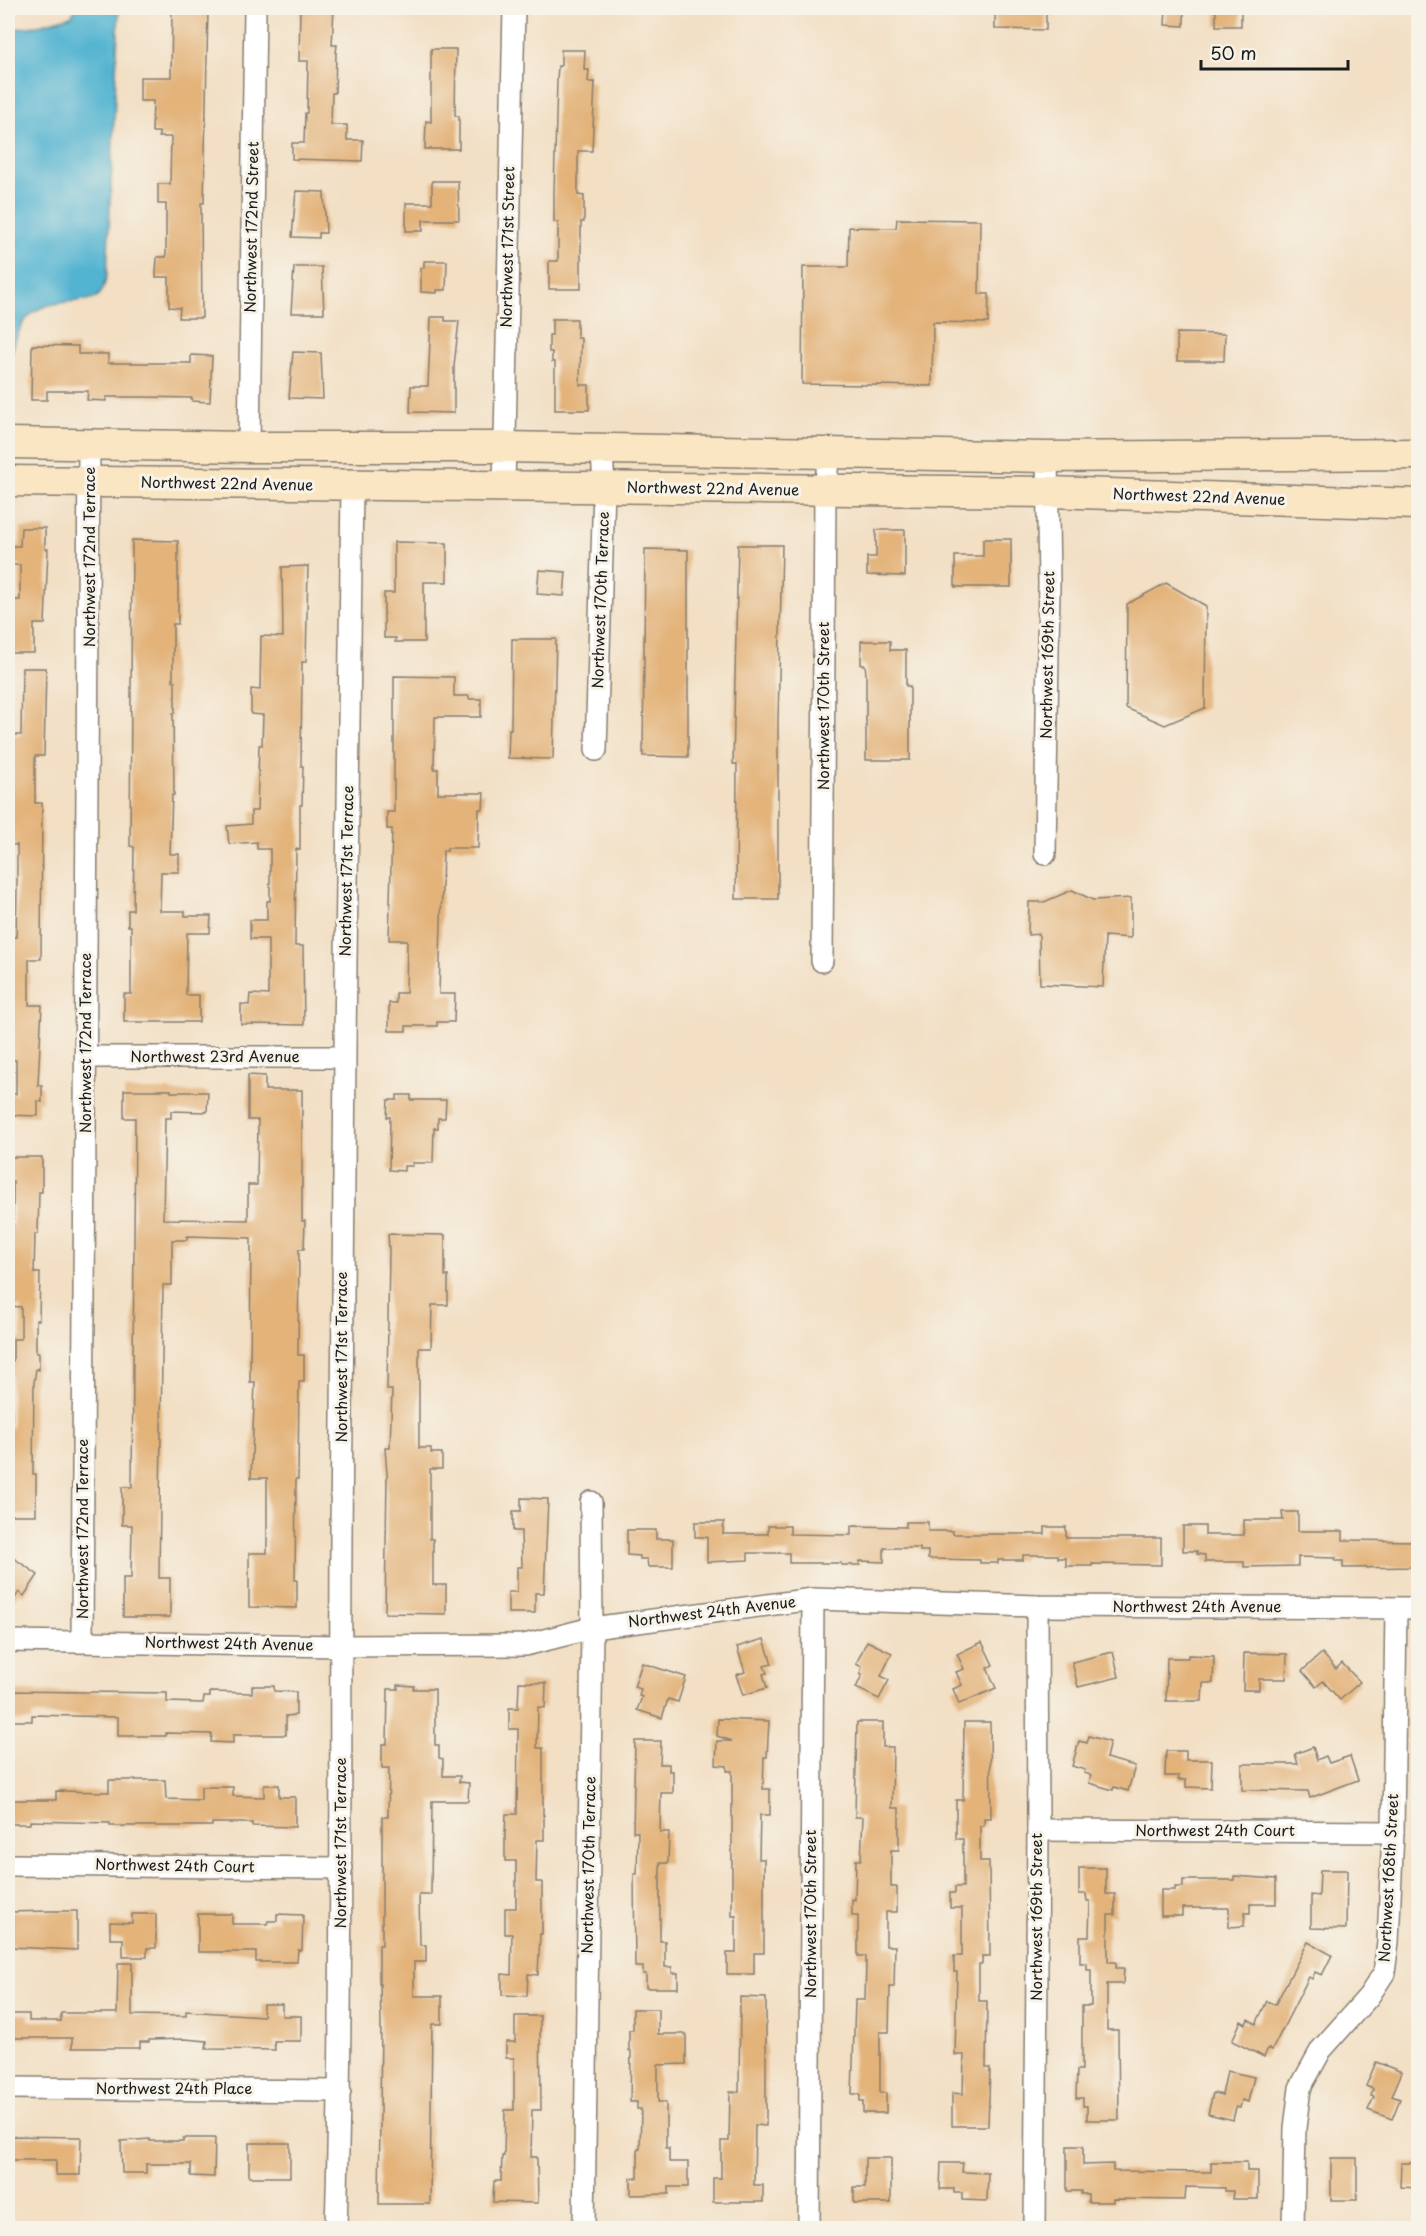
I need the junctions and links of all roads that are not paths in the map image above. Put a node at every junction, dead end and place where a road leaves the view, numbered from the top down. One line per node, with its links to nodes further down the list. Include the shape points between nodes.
1 (255, 8): 5 (street, Northwest 172nd Street)
2 (514, 8): 6 (street, Northwest 171st Street)
3 (8, 443): 4 (main road)
4 (89, 444): 5 (main road); 12 (street, Northwest 172nd Terrace)
5 (249, 447): 6 (main road)
6 (503, 447): 7 (main road); 14 (street, Northwest 171st Street)
7 (602, 450): 8 (main road); 15 (street, Northwest 170th Terrace)
8 (829, 452): 10 (main road); 16 (street, Northwest 170th Street)
9 (1419, 454): 10 (main road)
10 (1047, 457): 17 (street, Northwest 169th Street)
11 (8, 481): 12 (main road, Northwest 22nd Avenue)
12 (91, 482): 13 (main road, Northwest 22nd Avenue); 22 (street, Northwest 172nd Terrace)
13 (352, 485): 14 (main road, Northwest 22nd Avenue); 23 (street, Northwest 171st Terrace)
14 (504, 486): 15 (main road, Northwest 22nd Avenue)
15 (604, 488): 16 (main road, Northwest 22nd Avenue); 19 (street, Northwest 170th Terrace)
16 (825, 490): 17 (main road, Northwest 22nd Avenue); 21 (street, Northwest 170th Street)
17 (1049, 492): 18 (main road, Northwest 22nd Avenue); 20 (street, Northwest 169th Street)
18 (1419, 504)
19 (596, 750)
20 (1045, 854)
21 (822, 961)
22 (86, 1057): 23 (street, Northwest 23rd Avenue); 31 (street, Northwest 172nd Terrace)
23 (344, 1057): 32 (street, Northwest 171st Terrace)
24 (591, 1502): 29 (street, Northwest 170th Terrace)
25 (813, 1599): 26 (street, Northwest 24th Avenue); 29 (street, Northwest 24th Avenue); 41 (street, Northwest 170th Street)
26 (1037, 1606): 27 (street, Northwest 24th Avenue); 33 (street, Northwest 169th Street)
27 (1396, 1608): 28 (street, Northwest 24th Avenue); 34 (street, Northwest 168th Street)
28 (1419, 1608)
29 (592, 1628): 32 (street, Northwest 24th Avenue, via 525,1645); 40 (street, Northwest 170th Terrace)
30 (8, 1641): 31 (street, Northwest 24th Avenue)
31 (82, 1641): 32 (street, Northwest 24th Avenue)
32 (341, 1646): 36 (street, Northwest 171st Terrace)
33 (1038, 1830): 34 (street, Northwest 24th Court); 42 (street, Northwest 169th Street)
34 (1393, 1832): 43 (street, Northwest 168th Street, via 1384,1973 1322,2050 1300,2088 1294,2128)
35 (8, 1865): 36 (street, Northwest 24th Court)
36 (342, 1868): 38 (street, Northwest 171st Terrace)
37 (8, 2088): 38 (street, Northwest 24th Place)
38 (340, 2091): 39 (street, Northwest 171st Terrace)
39 (336, 2229)
40 (584, 2229)
41 (808, 2229)
42 (1035, 2229)
43 (1293, 2229)

